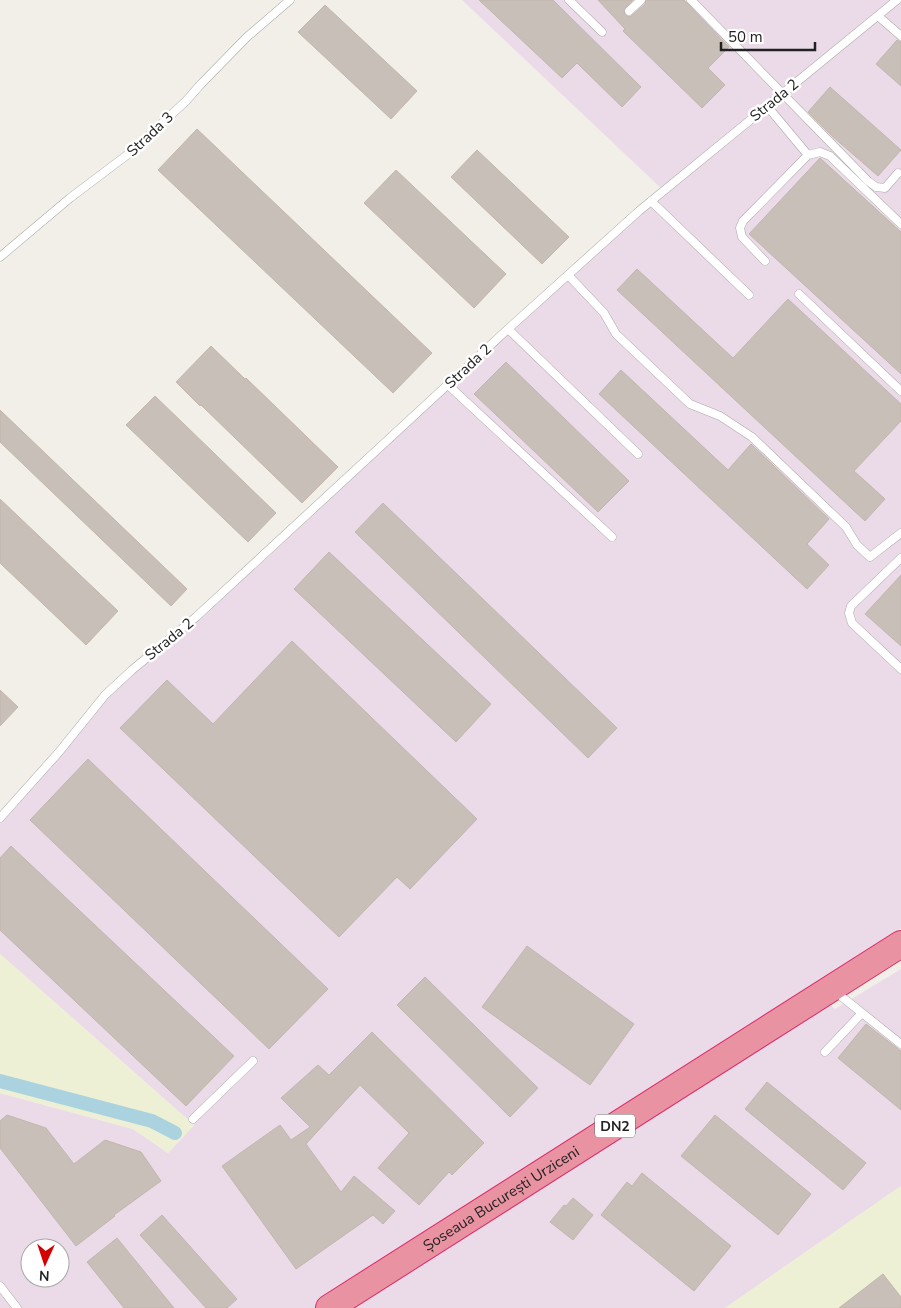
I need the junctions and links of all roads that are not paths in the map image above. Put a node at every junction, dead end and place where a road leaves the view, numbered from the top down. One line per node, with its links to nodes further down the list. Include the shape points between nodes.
1 (290, 0): 16 (lane, Strada 3, via 131,152)
2 (569, 0): 8 (lane)
3 (641, 0): 6 (lane)
4 (691, 0): 10 (lane)
5 (897, 0): 7 (lane, Strada 2)
6 (629, 11)
7 (878, 16): 9 (lane); 10 (lane, Strada 2)
8 (602, 32)
9 (901, 36)
10 (782, 94): 11 (lane, Strada 2); 13 (lane, via 876,187 885,188)
11 (767, 106): 12 (lane); 14 (lane, Strada 2)
12 (808, 155): 15 (lane, via 820,152 830,156); 17 (lane, via 743,221 740,228 742,237)
13 (898, 173)
14 (651, 201): 18 (lane, Strada 2); 20 (lane)
15 (901, 224)
16 (0, 257)
17 (765, 261)
18 (568, 275): 21 (lane, Strada 2); 25 (lane, via 604,313 616,334 690,404 720,416 752,437 846,527 857,545 870,557)
19 (799, 294): 23 (lane)
20 (749, 295)
21 (508, 329): 22 (lane, Strada 2); 24 (lane)
22 (448, 385): 26 (lane); 29 (lane, Strada 2, via 196,617 105,696)
23 (901, 391)
24 (638, 454)
25 (901, 533)
26 (612, 537)
27 (901, 558): 28 (lane, via 851,606 849,613 852,622)
28 (901, 669)
29 (0, 818)
30 (901, 944): 39 (highway, Șoseaua București Urziceni / DN2)
31 (901, 960): 32 (highway, Șoseaua București Urziceni / DN2)
32 (852, 1005): 33 (lane); 34 (lane); 40 (highway, Șoseaua București Urziceni / DN2)
33 (901, 1044)
34 (826, 1052)
35 (253, 1061): 36 (lane)
36 (193, 1119)
37 (0, 1286): 38 (lane)
38 (17, 1308)
39 (329, 1308)
40 (354, 1308)

